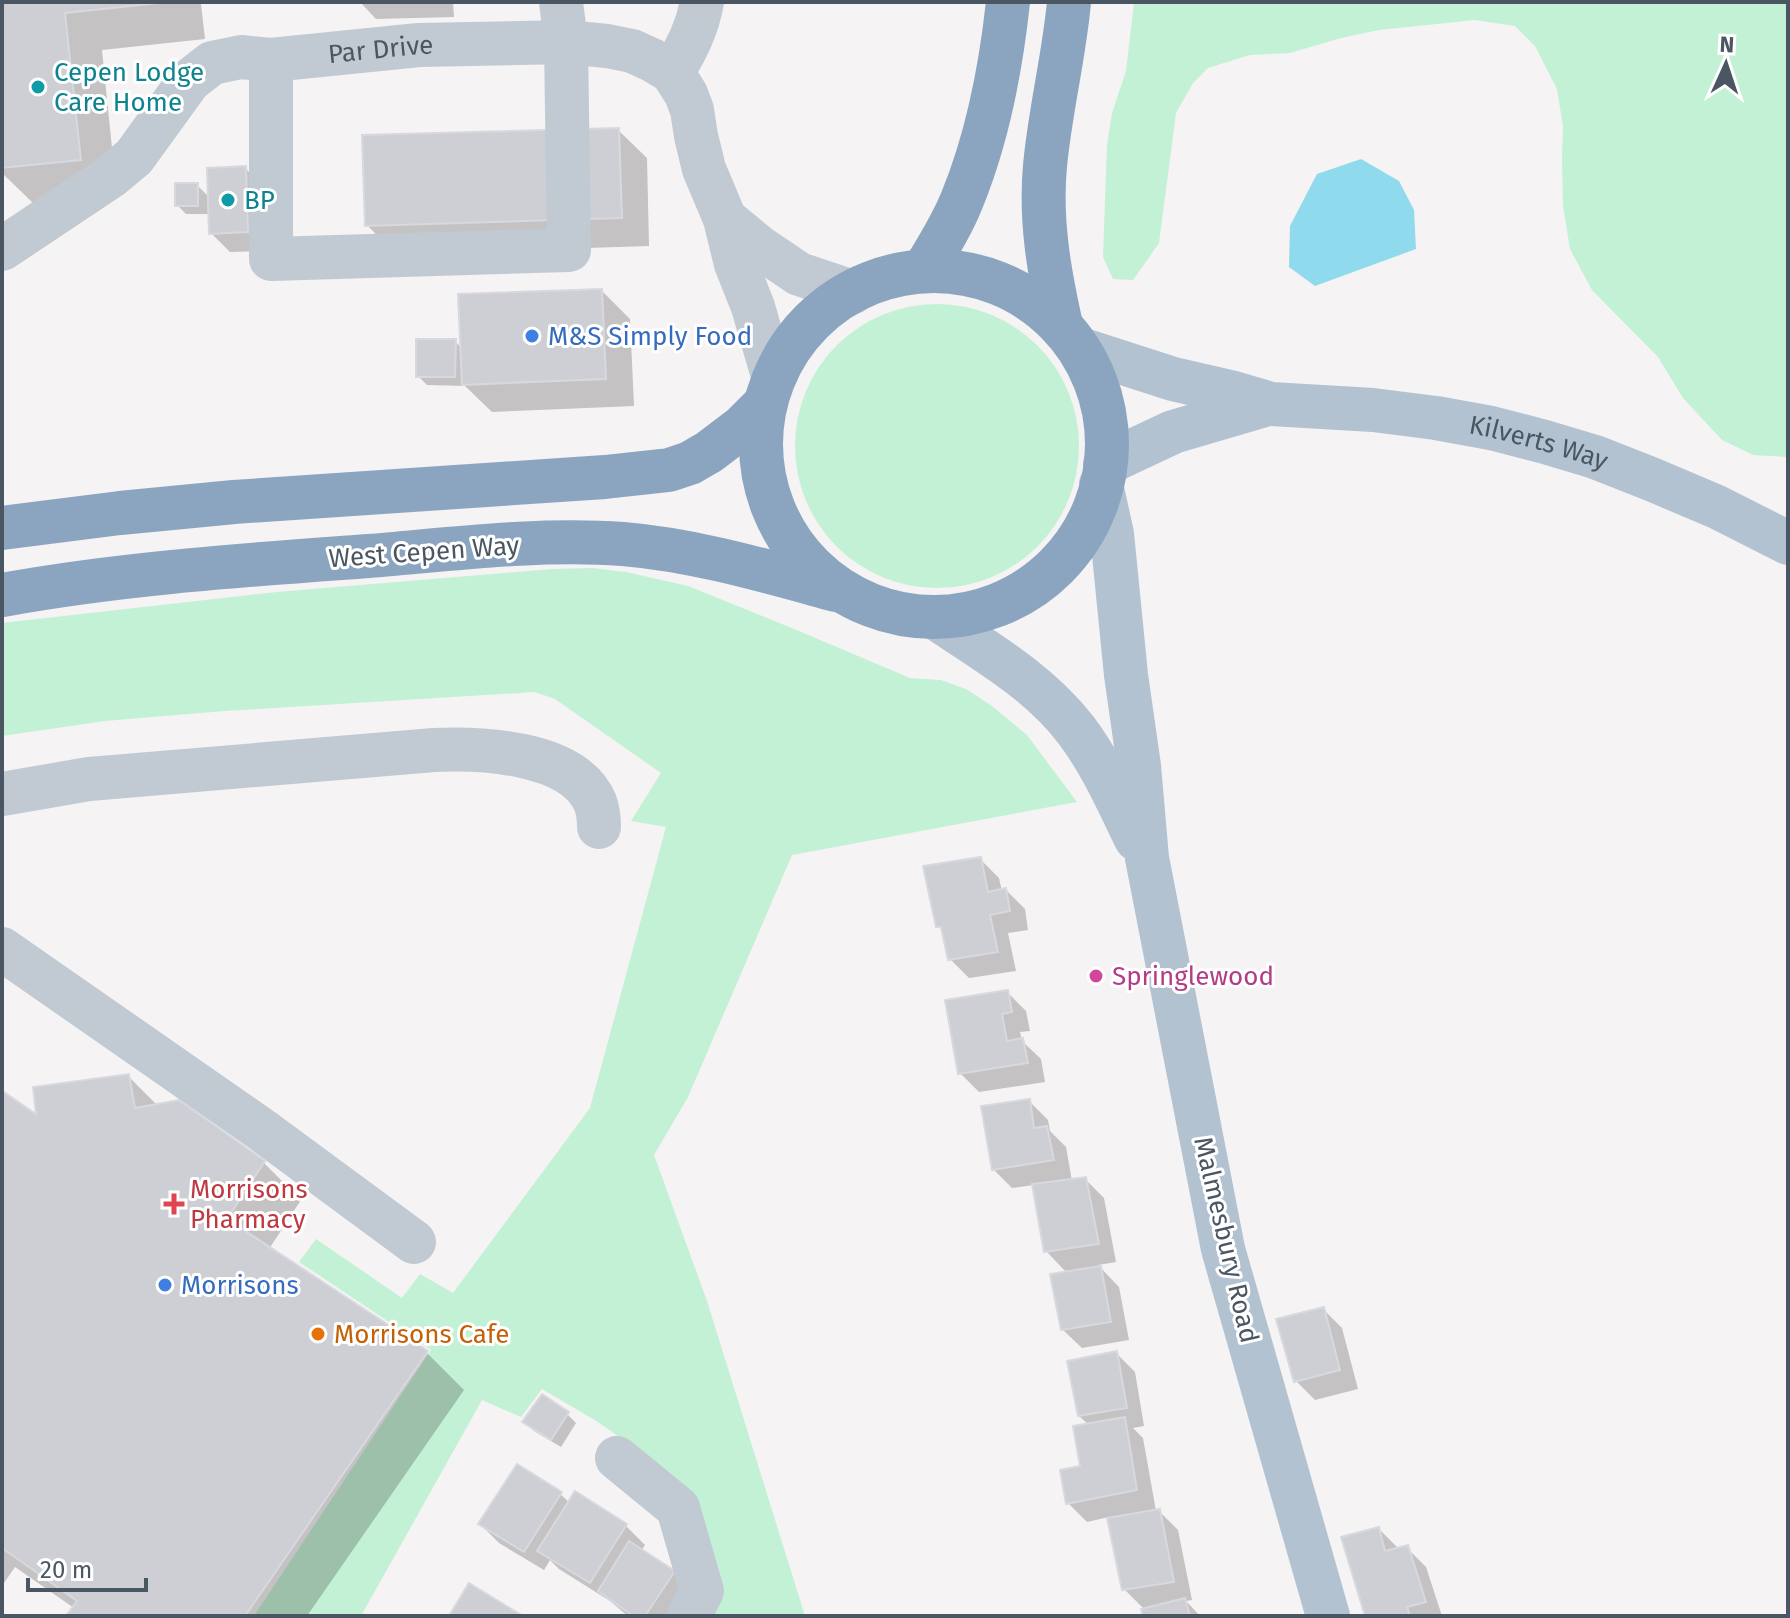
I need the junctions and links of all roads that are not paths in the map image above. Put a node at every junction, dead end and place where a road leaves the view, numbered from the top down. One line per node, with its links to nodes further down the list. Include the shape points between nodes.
1 (702, 2): 6 (lane, via 687,50)
2 (1008, 2): 9 (highway, via 981,145 949,229)
3 (1069, 2): 11 (highway, via 1044,202 1048,268)
4 (563, 22): 5 (lane, Par Drive, via 419,45); 5 (lane, via 569,250 271,259); 6 (lane, Par Drive)
5 (271, 60): 8 (lane, Par Drive, via 241,57 212,63 189,81 134,157)
6 (672, 72): 7 (lane, via 692,110 704,169)
7 (725, 219): 10 (lane, via 799,274); 12 (lane, via 753,307)
8 (2, 249)
9 (924, 270): 10 (highway); 11 (highway, via 976,277 1022,293)
10 (853, 292): 12 (highway, via 797,336)
11 (1070, 337): 13 (main road, Kilverts Way, via 1148,372); 14 (highway, via 1102,396)
12 (769, 390): 15 (highway, via 742,427 709,452 669,470 234,502); 17 (highway, via 761,428 771,502 798,552)
13 (1271, 404): 14 (main road, Kilverts Way, via 1173,432); 16 (main road, Kilverts Way, via 1397,413 1545,442 1664,484)
14 (1103, 474): 19 (highway, via 1086,527 1039,581 991,607); 22 (main road, Malmesbury Road)
15 (2, 528)
16 (1788, 543)
17 (843, 592): 18 (highway, West Cepen Way, via 672,551 568,544 174,571); 19 (highway, via 896,615)
18 (2, 595)
19 (937, 619): 22 (main road, Malmesbury Road, via 1031,683 1068,720 1098,763)
20 (2, 794): 21 (lane, via 104,778 472,749 529,756 568,774 594,799)
21 (599, 827)
22 (1147, 858): 27 (main road, Malmesbury Road, via 1223,1249)
23 (2, 949): 24 (lane)
24 (414, 1242)
25 (617, 1458): 26 (lane, via 678,1508 702,1591)
26 (689, 1616)
27 (1328, 1616)

